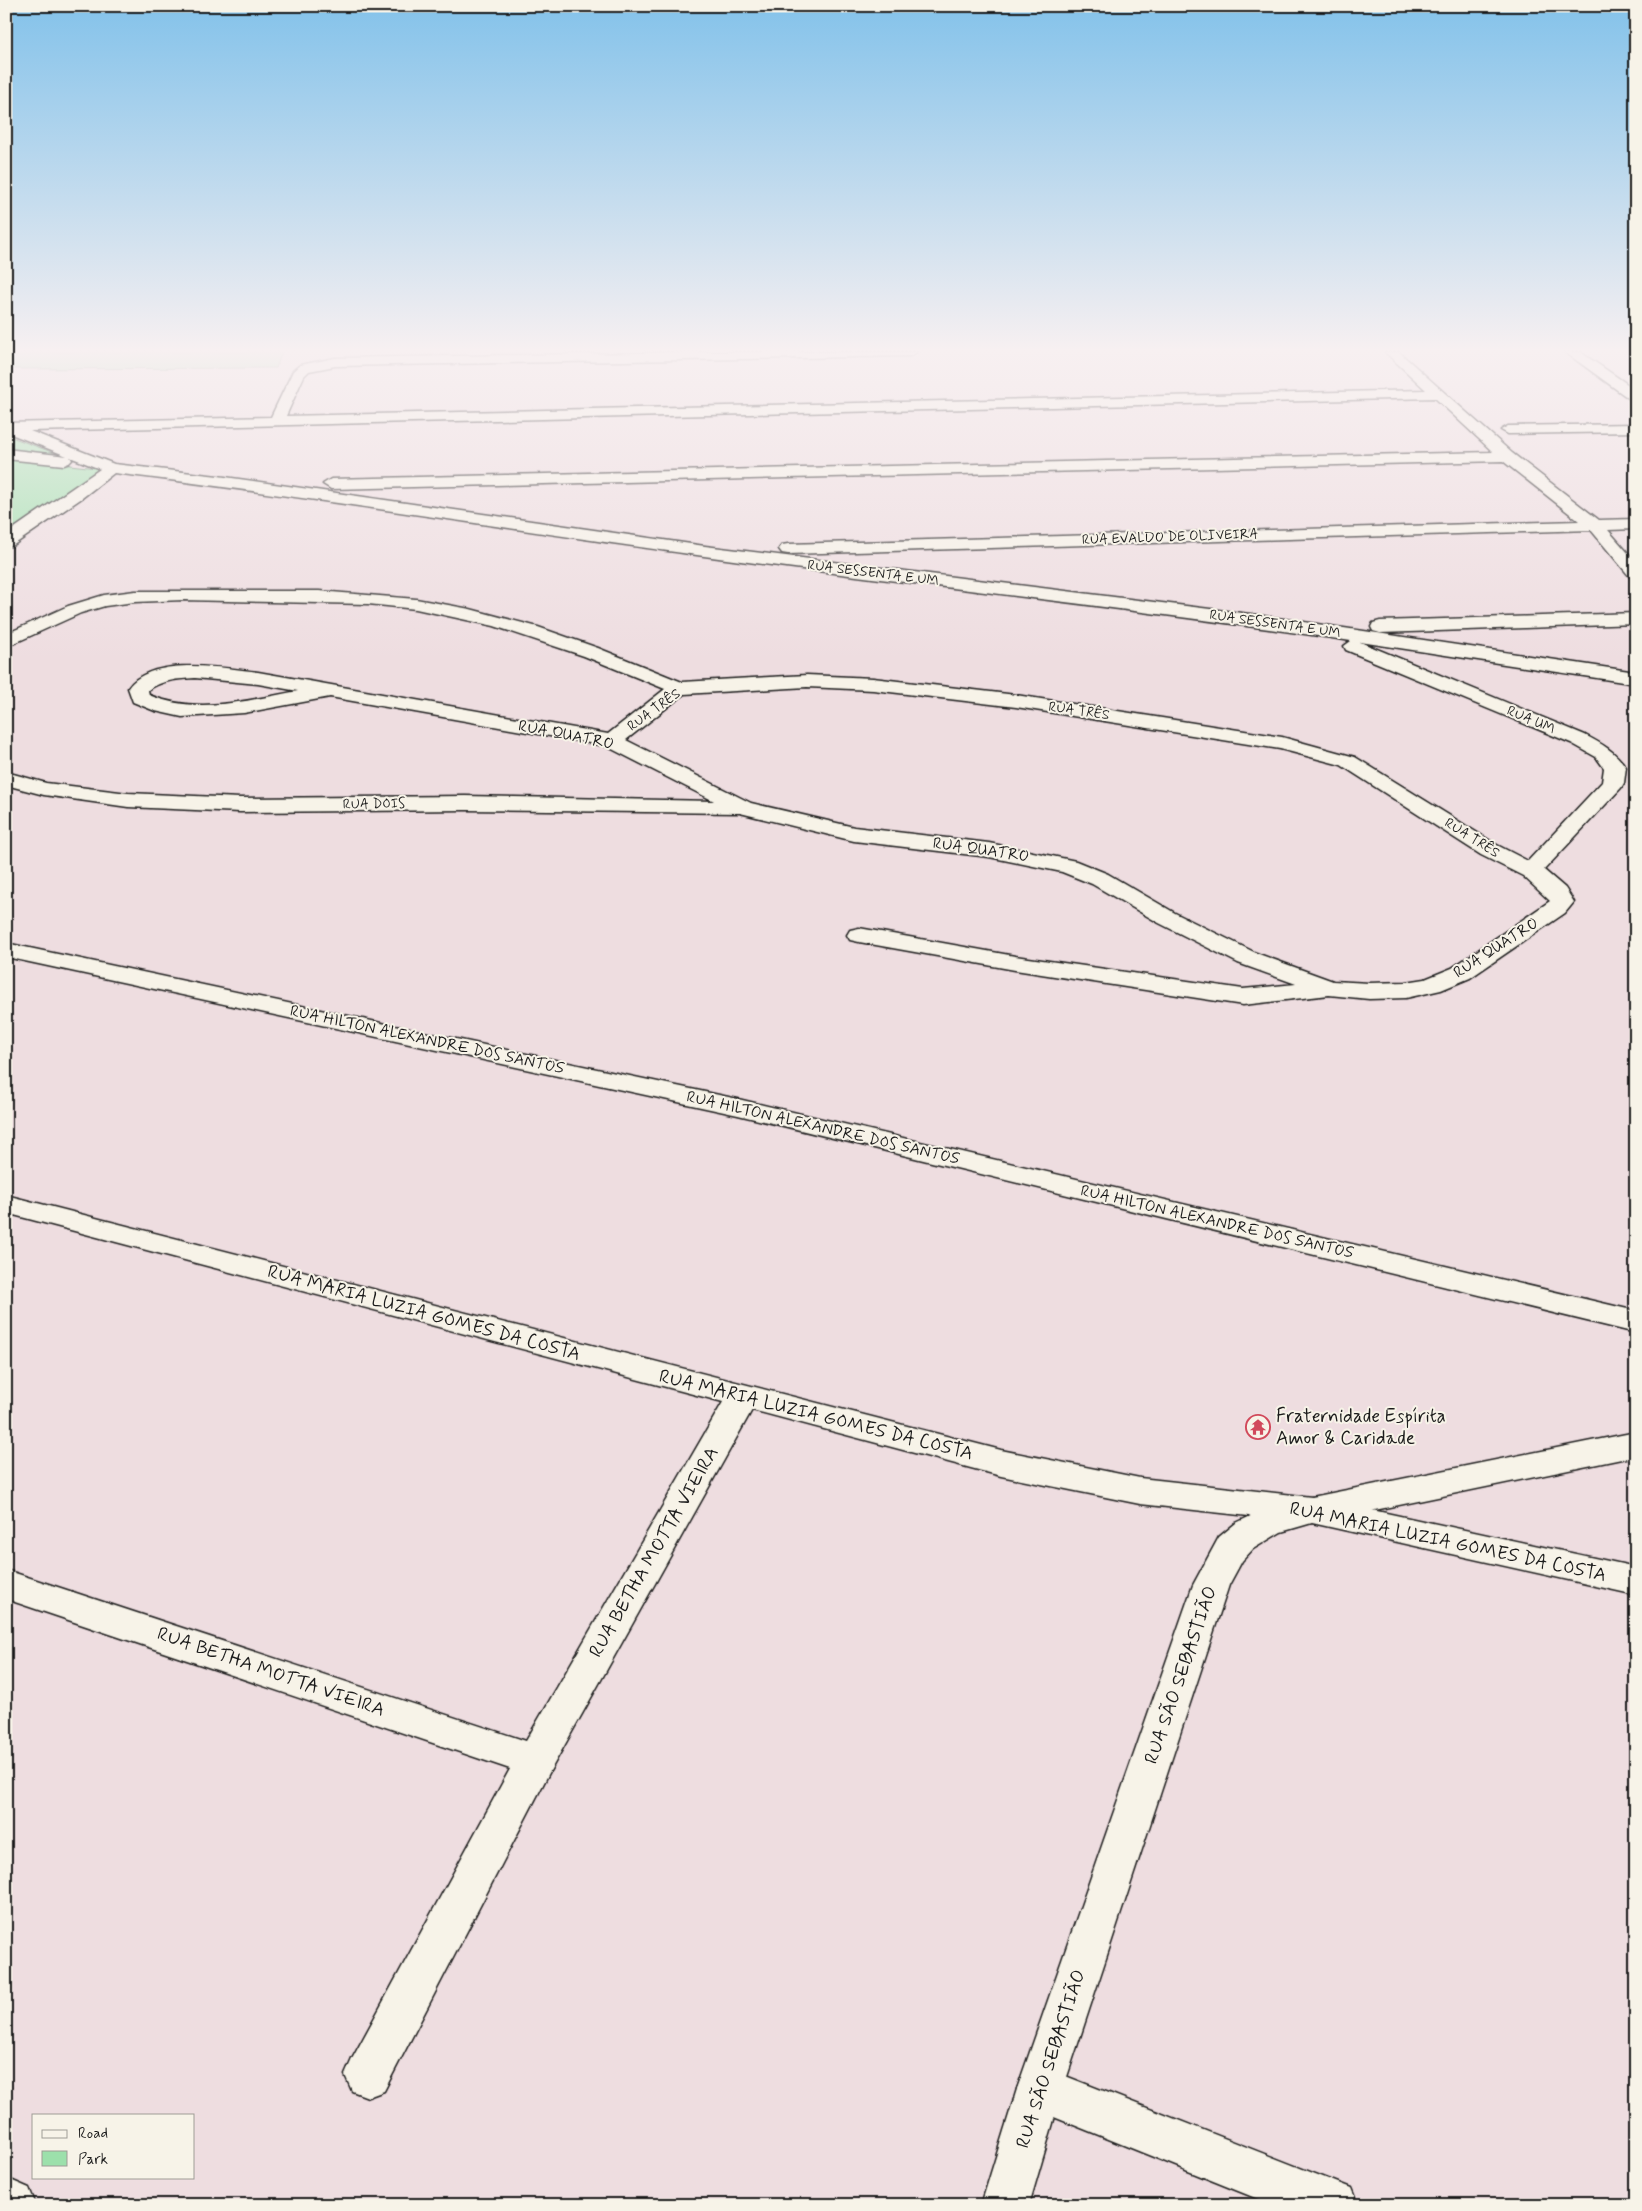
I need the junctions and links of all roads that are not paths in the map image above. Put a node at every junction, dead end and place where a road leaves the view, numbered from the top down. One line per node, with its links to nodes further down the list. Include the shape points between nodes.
1 (16, 455): 4 (street)
2 (77, 455): 4 (street)
3 (1507, 456): 5 (street); 6 (street)
4 (104, 466): 5 (street, RUA SESSENTA E UM); 8 (street, via 76,495)
5 (252, 486): 9 (street, RUA SESSENTA E UM)
6 (1595, 524): 7 (street, RUA EVALDO DE OLIVEIRA); 9 (street, RUA EVALDO DE OLIVEIRA); 10 (street)
7 (1636, 524)
8 (6, 542)
9 (705, 551): 12 (street, RUA SESSENTA E UM)
10 (1636, 573)
11 (1636, 618): 12 (street)
12 (1315, 630): 14 (street, RUA SESSENTA E UM); 20 (street, RUA UM, via 1578,739 1603,753 1615,767 1613,783)
13 (6, 641): 15 (street, via 52,618 119,598 297,596 360,600 438,608 498,621 594,651)
14 (1636, 678)
15 (679, 688): 17 (street, RUA TRÊS); 20 (street, RUA TRÊS, via 806,681 873,684 1016,701 1282,742 1348,761 1489,850)
16 (325, 692): 16 (street, RUA QUATRO, via 192,711 166,708 140,698 138,688 157,676 188,673 258,678); 17 (street, RUA QUATRO)
17 (612, 741): 19 (street, RUA QUATRO)
18 (6, 778): 19 (street, RUA DOIS, via 44,788 128,800 230,805 465,803)
19 (744, 808): 23 (street, RUA QUATRO, via 854,834 989,850 1068,866 1100,879 1167,918 1247,958)
20 (1531, 871): 23 (street, RUA QUATRO, via 1557,892 1562,902 1558,908 1461,973 1432,985 1406,990)
21 (859, 935): 23 (street, via 1015,963 1242,997)
22 (6, 950): 25 (street, RUA HILTON ALEXANDRE DOS SANTOS, via 738,1107)
23 (1330, 988)
24 (6, 1204): 26 (street, RUA MARIA LUZIA GOMES DA COSTA)
25 (1636, 1322)
26 (743, 1396): 28 (street, RUA MARIA LUZIA GOMES DA COSTA, via 1069,1478 1140,1491); 31 (street, RUA BETHA MOTTA VIEIRA)
27 (1636, 1444): 28 (street, RUA SÃO SEBASTIÃO)
28 (1312, 1510): 29 (street, RUA MARIA LUZIA GOMES DA COSTA); 33 (street, RUA SÃO SEBASTIÃO, via 1272,1522 1247,1534 1232,1548 1211,1585)
29 (1636, 1581)
30 (6, 1584): 31 (street, RUA BETHA MOTTA VIEIRA)
31 (535, 1761): 32 (street, RUA BETHA MOTTA VIEIRA)
32 (368, 2075)
33 (1040, 2089): 36 (street, RUA SÃO SEBASTIÃO); 37 (street)
34 (6, 2202): 35 (street)
35 (12, 2205)
36 (1005, 2205)
37 (1334, 2205)

